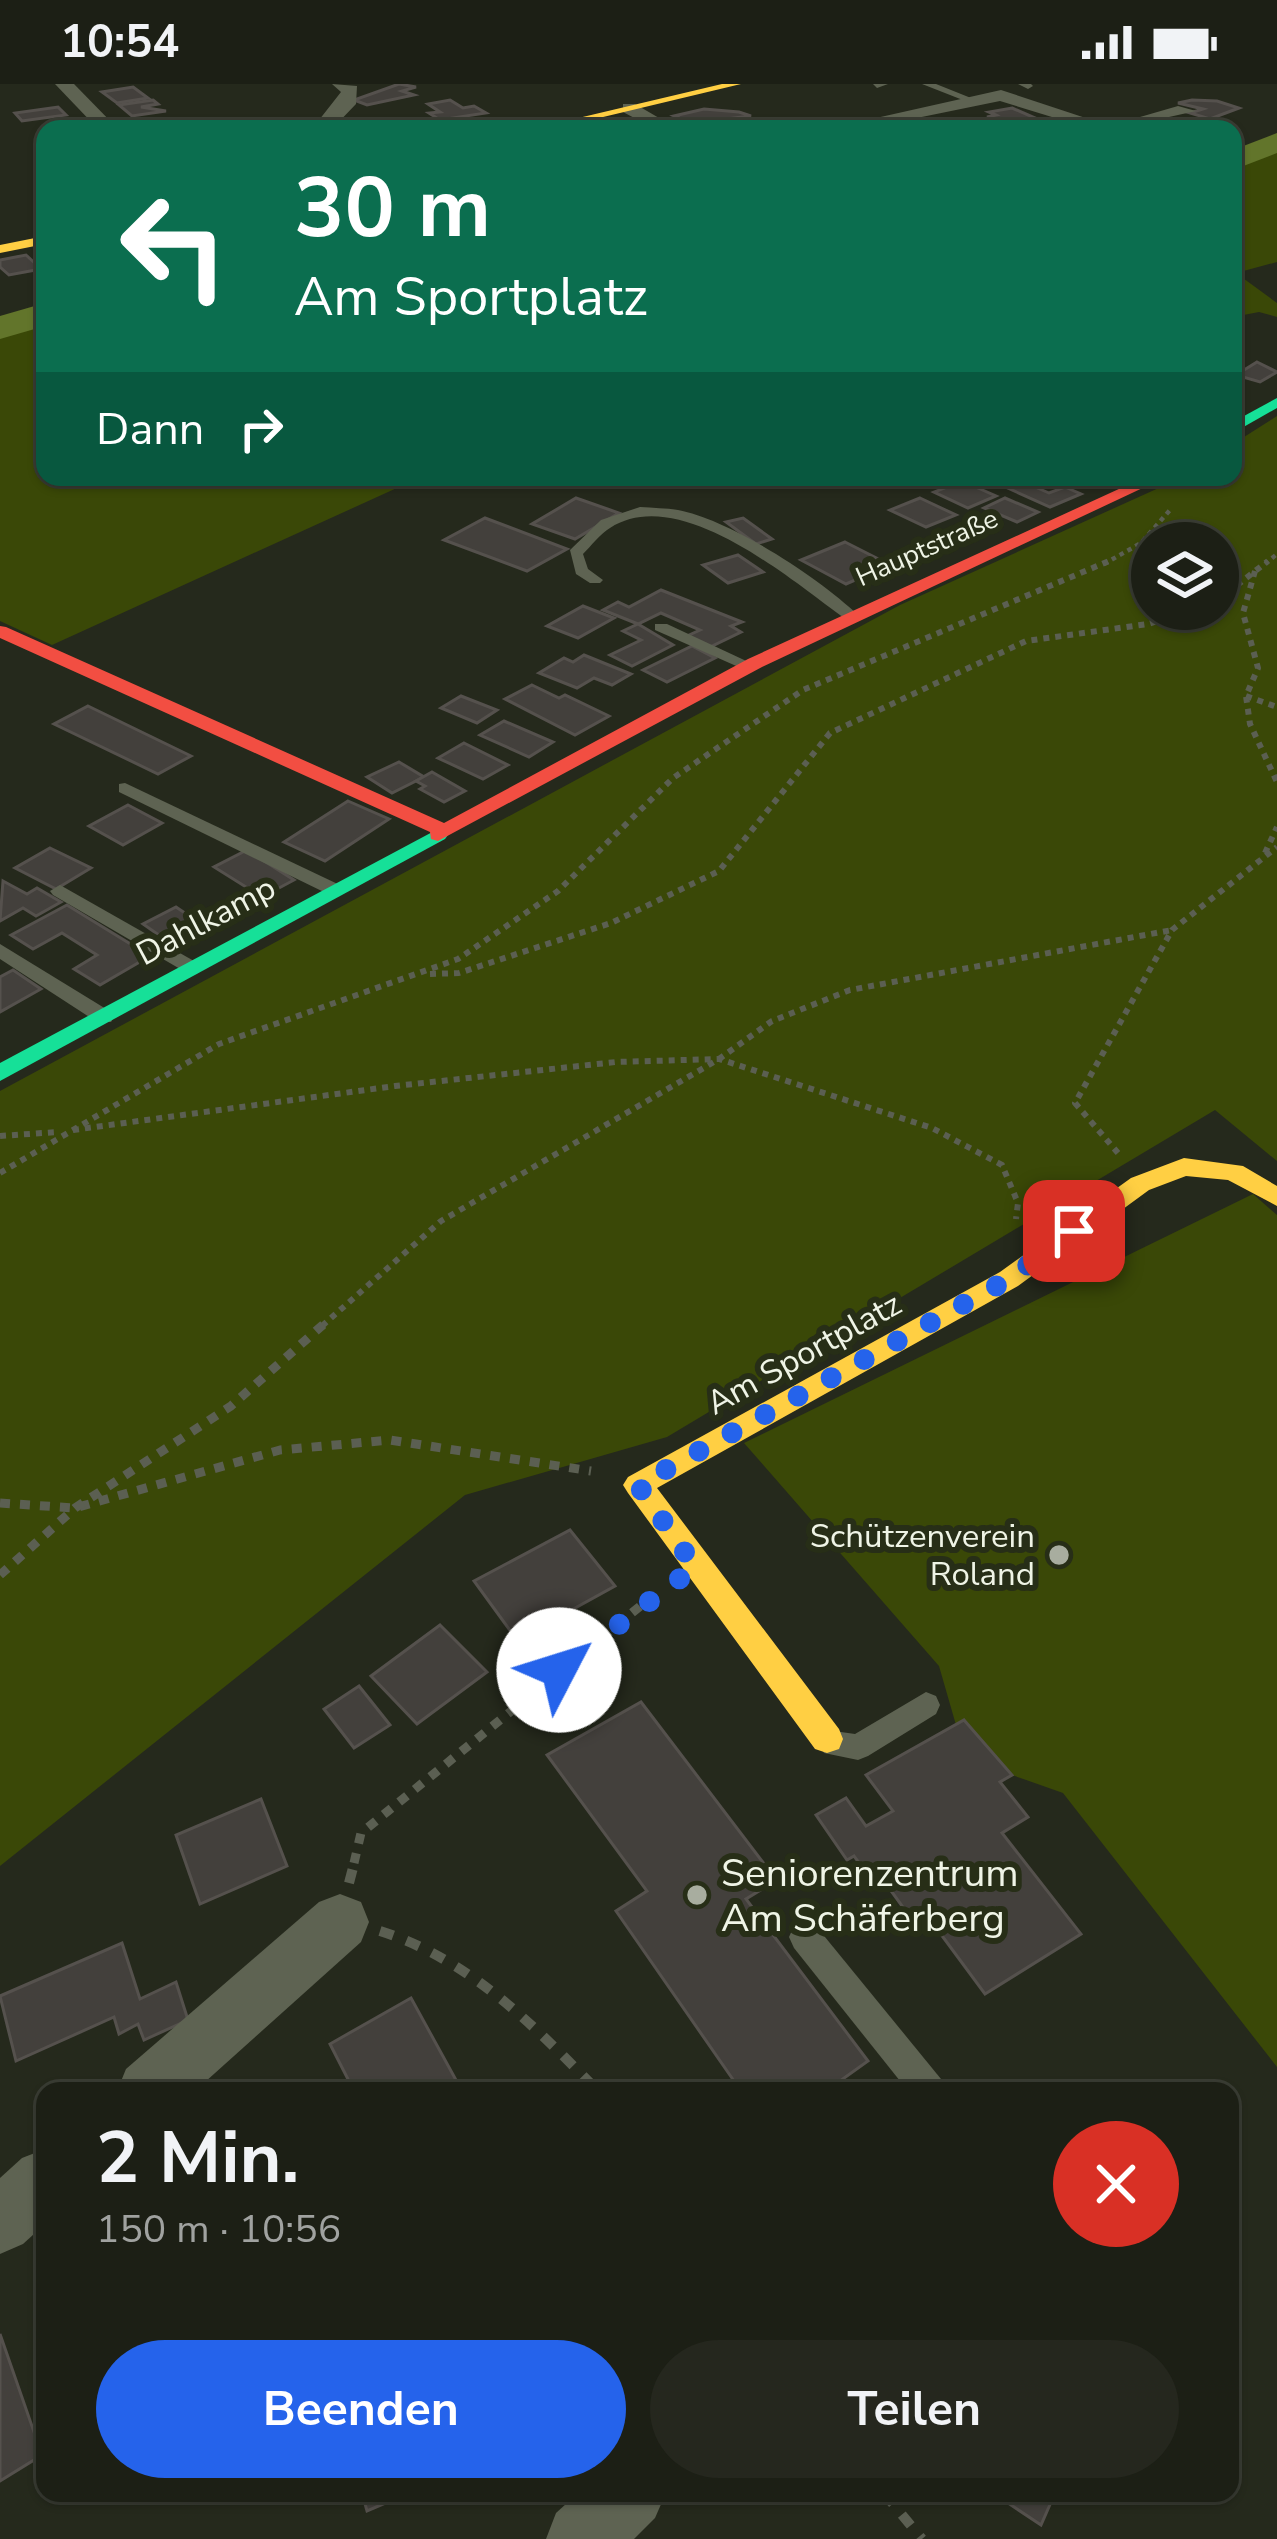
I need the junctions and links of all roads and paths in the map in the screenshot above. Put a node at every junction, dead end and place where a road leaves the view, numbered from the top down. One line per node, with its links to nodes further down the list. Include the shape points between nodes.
1 (64, 84): 10 (street)
2 (341, 84): 11 (street, via 351,90 347,104)
3 (736, 84): 8 (street)
4 (928, 84): 7 (lane)
5 (1029, 84): 6 (street)
6 (1001, 95): 7 (street); 15 (street)
7 (976, 102): 14 (street)
8 (629, 108): 12 (street); 13 (street)
9 (1191, 111): 16 (lane)
10 (100, 120)
11 (330, 120)
12 (577, 120)
13 (652, 120)
14 (883, 120)
15 (1083, 120)
16 (1138, 120)
17 (36, 241): 18 (street)
18 (2, 245)
19 (1277, 402): 20 (street)
20 (1242, 423)
21 (1138, 486): 27 (street, Hauptstraße)
22 (1180, 498): 45 (path, via 1141,543 1087,574 803,690 673,778 558,891)
23 (1277, 554): 24 (path)
24 (1255, 571): 26 (path); 32 (path, via 1243,613 1258,668)
25 (595, 580): 27 (lane, via 580,571 574,553 593,534 626,518 686,514 717,524)
26 (1239, 584)
27 (850, 615): 31 (street, Dahlkamp)
28 (1131, 626): 45 (path, via 1026,640 830,733 719,871 611,923 459,973)
29 (662, 627): 31 (lane)
30 (0, 632): 37 (street)
31 (749, 666): 37 (street, Dahlkamp)
32 (1246, 697): 33 (path); 34 (path)
33 (1277, 707)
34 (1277, 782)
35 (125, 788): 41 (lane)
36 (1277, 827): 39 (path)
37 (446, 832): 41 (street, Dahlkamp)
38 (1277, 847): 39 (path)
39 (1264, 854): 42 (path)
40 (60, 891): 44 (lane)
41 (337, 891): 44 (street, Dahlkamp)
42 (1172, 929): 47 (path, via 850,990 772,1021); 52 (path, via 1075,1103)
43 (0, 950): 46 (lane)
44 (194, 968): 46 (street, Dahlkamp)
45 (424, 974): 49 (path, via 219,1044)
46 (104, 1017): 48 (street, Dahlkamp)
47 (719, 1059): 49 (path, via 395,1086); 54 (path, via 932,1128 1002,1165 1018,1203); 57 (path, via 441,1221 231,1406)
48 (0, 1073)
49 (64, 1132): 50 (path); 51 (path)
50 (0, 1136)
51 (0, 1173)
52 (1140, 1184): 53 (street, Am Sportplatz, via 1184,1167 1234,1172); 54 (street, Am Sportplatz)
53 (1277, 1197)
54 (1009, 1279): 55 (street, Am Sportplatz)
55 (638, 1485): 57 (path, via 572,1465 390,1440 280,1450); 58 (street)
56 (0, 1503): 57 (path)
57 (76, 1508): 59 (path)
58 (695, 1567): 61 (street); 62 (path, via 361,1833)
59 (0, 1575)
60 (926, 1705): 61 (lane, via 858,1747)
61 (827, 1739)
62 (340, 1922): 64 (street); 65 (path, via 423,1941 533,2024)
63 (805, 1937): 66 (lane)
64 (158, 2082)
65 (589, 2082)
66 (917, 2082)
67 (36, 2189): 68 (street)
68 (0, 2221)
69 (621, 2502): 71 (street)
70 (891, 2502): 72 (path)
71 (582, 2539)
72 (922, 2539)

